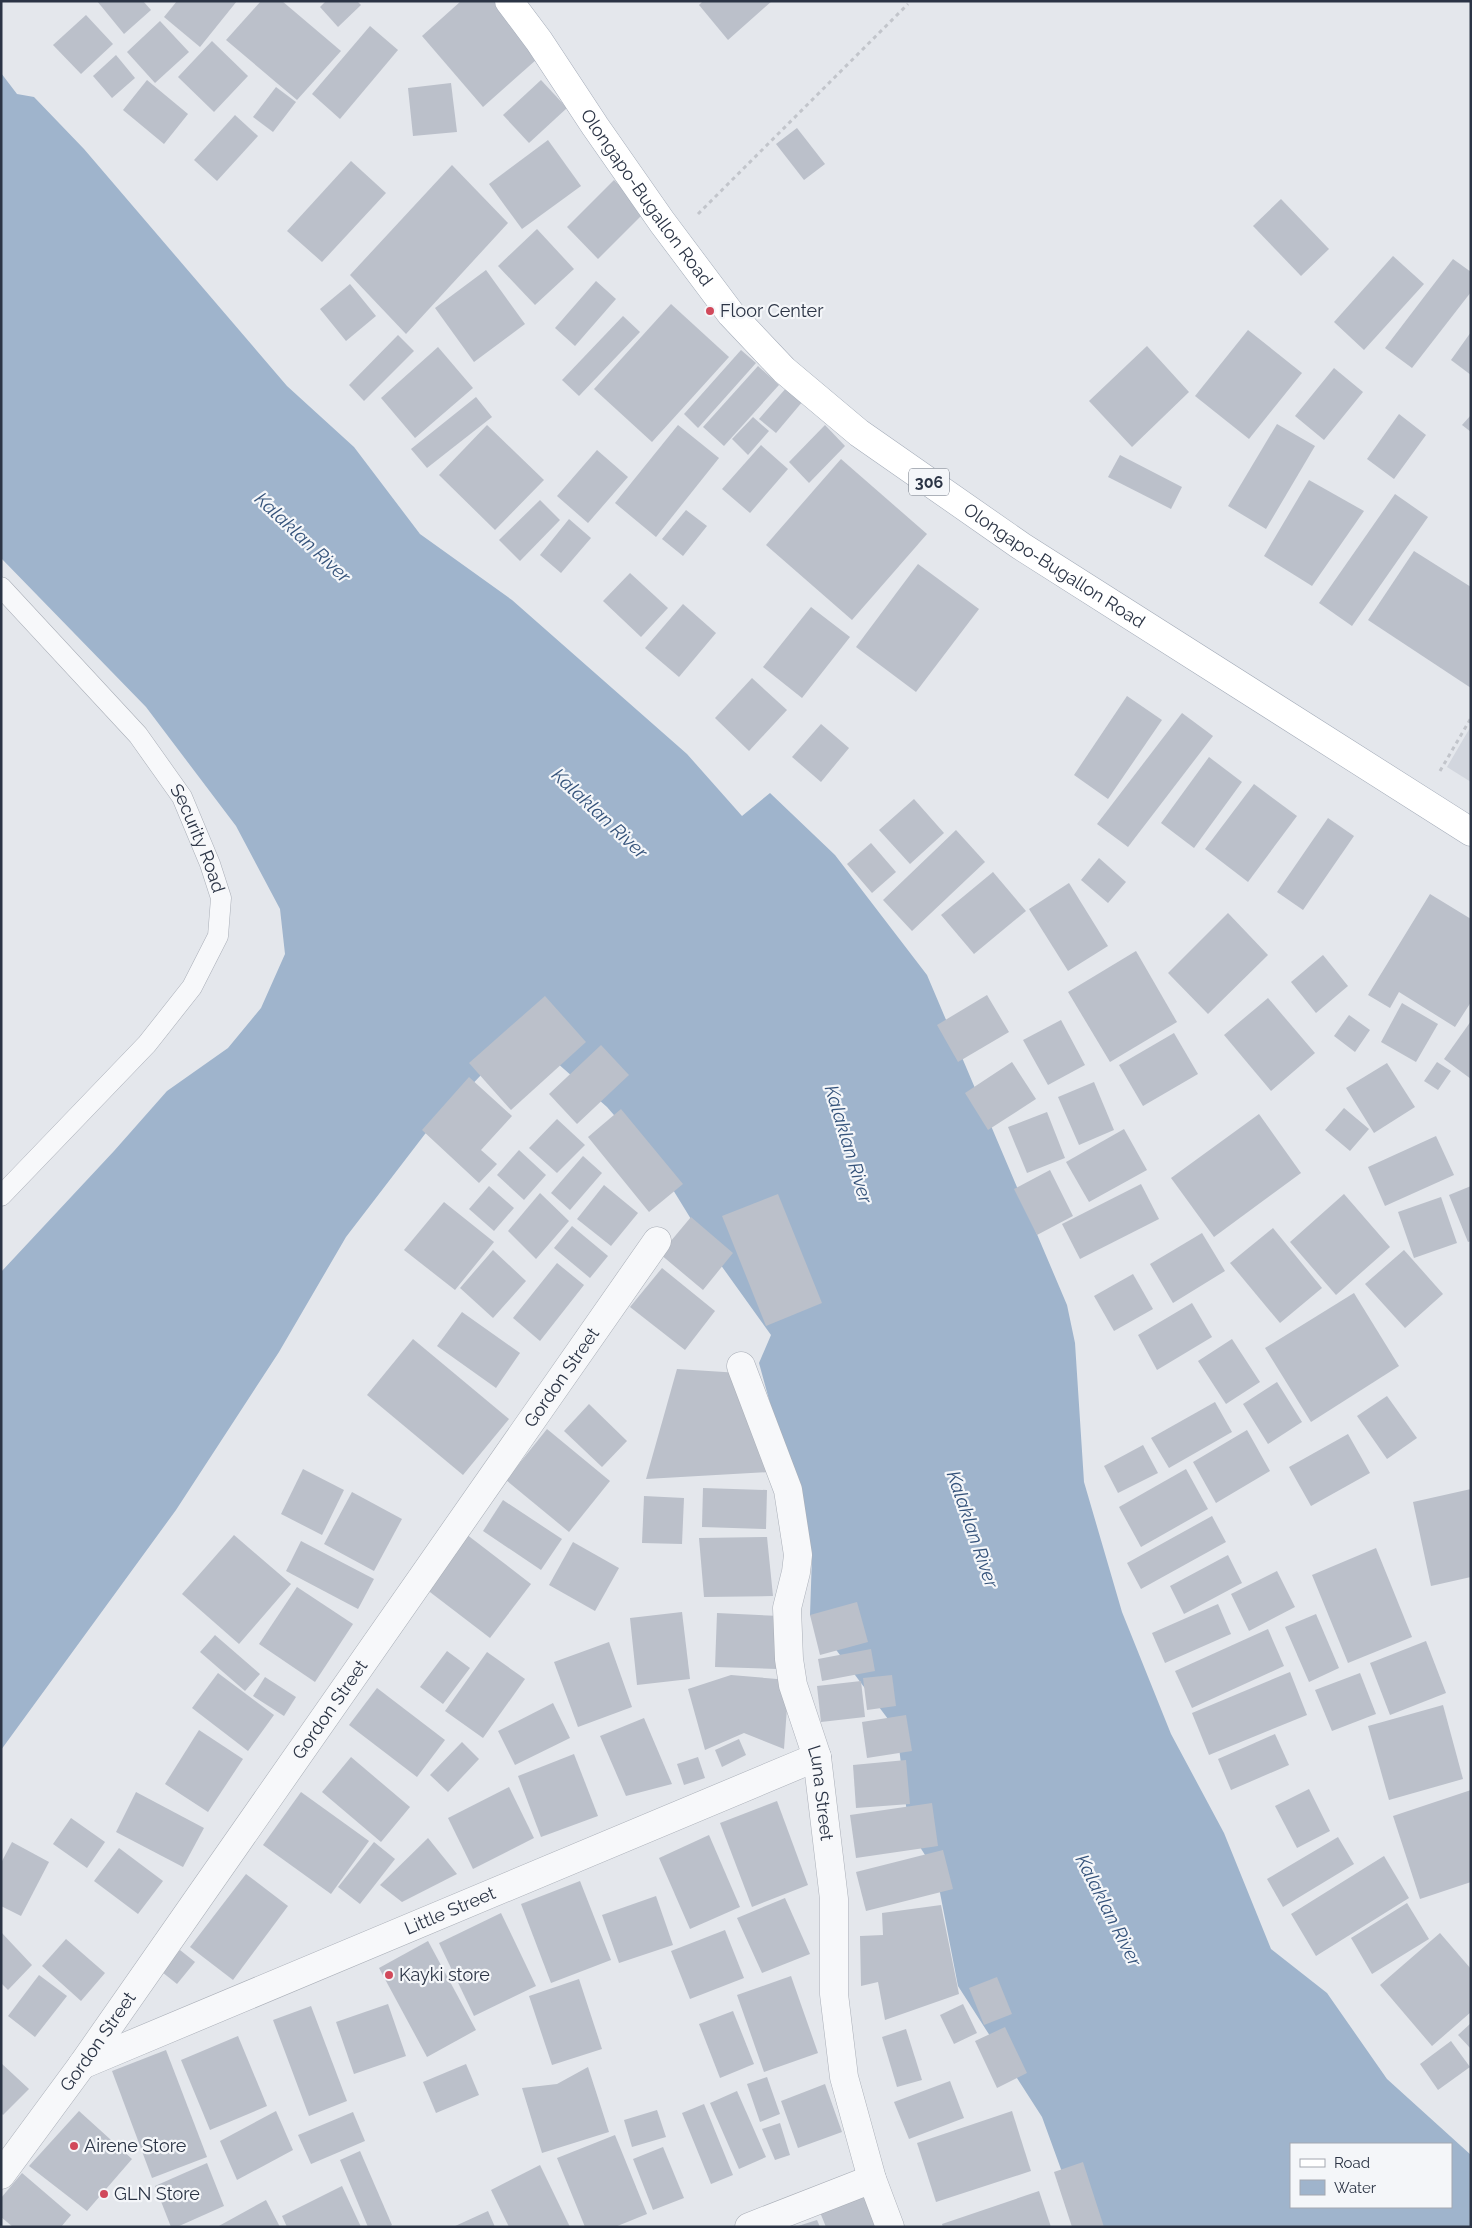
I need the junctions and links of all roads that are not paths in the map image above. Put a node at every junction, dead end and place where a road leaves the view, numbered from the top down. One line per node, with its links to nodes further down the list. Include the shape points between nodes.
1 (509, 1): 3 (main road, Olongapo-Bugallon Road / 306, via 674,238 731,314 784,370 859,434 1021,546)
2 (1, 587): 4 (lane, Security Road, via 138,735 182,798 221,898 218,936 192,987 147,1044)
3 (1471, 832)
4 (1, 1196)
5 (657, 1241): 8 (street, Gordon Street)
6 (741, 1366): 7 (street, Luna Street, via 788,1490 798,1555 787,1608 789,1659 793,1685)
7 (817, 1757): 8 (street, Little Street); 10 (street, Luna Street, via 834,1899 834,1994 844,2077)
8 (82, 2065): 9 (street, Gordon Street)
9 (1, 2175)
10 (872, 2179): 11 (street); 12 (street, Luna Street)
11 (749, 2227)
12 (890, 2227)

